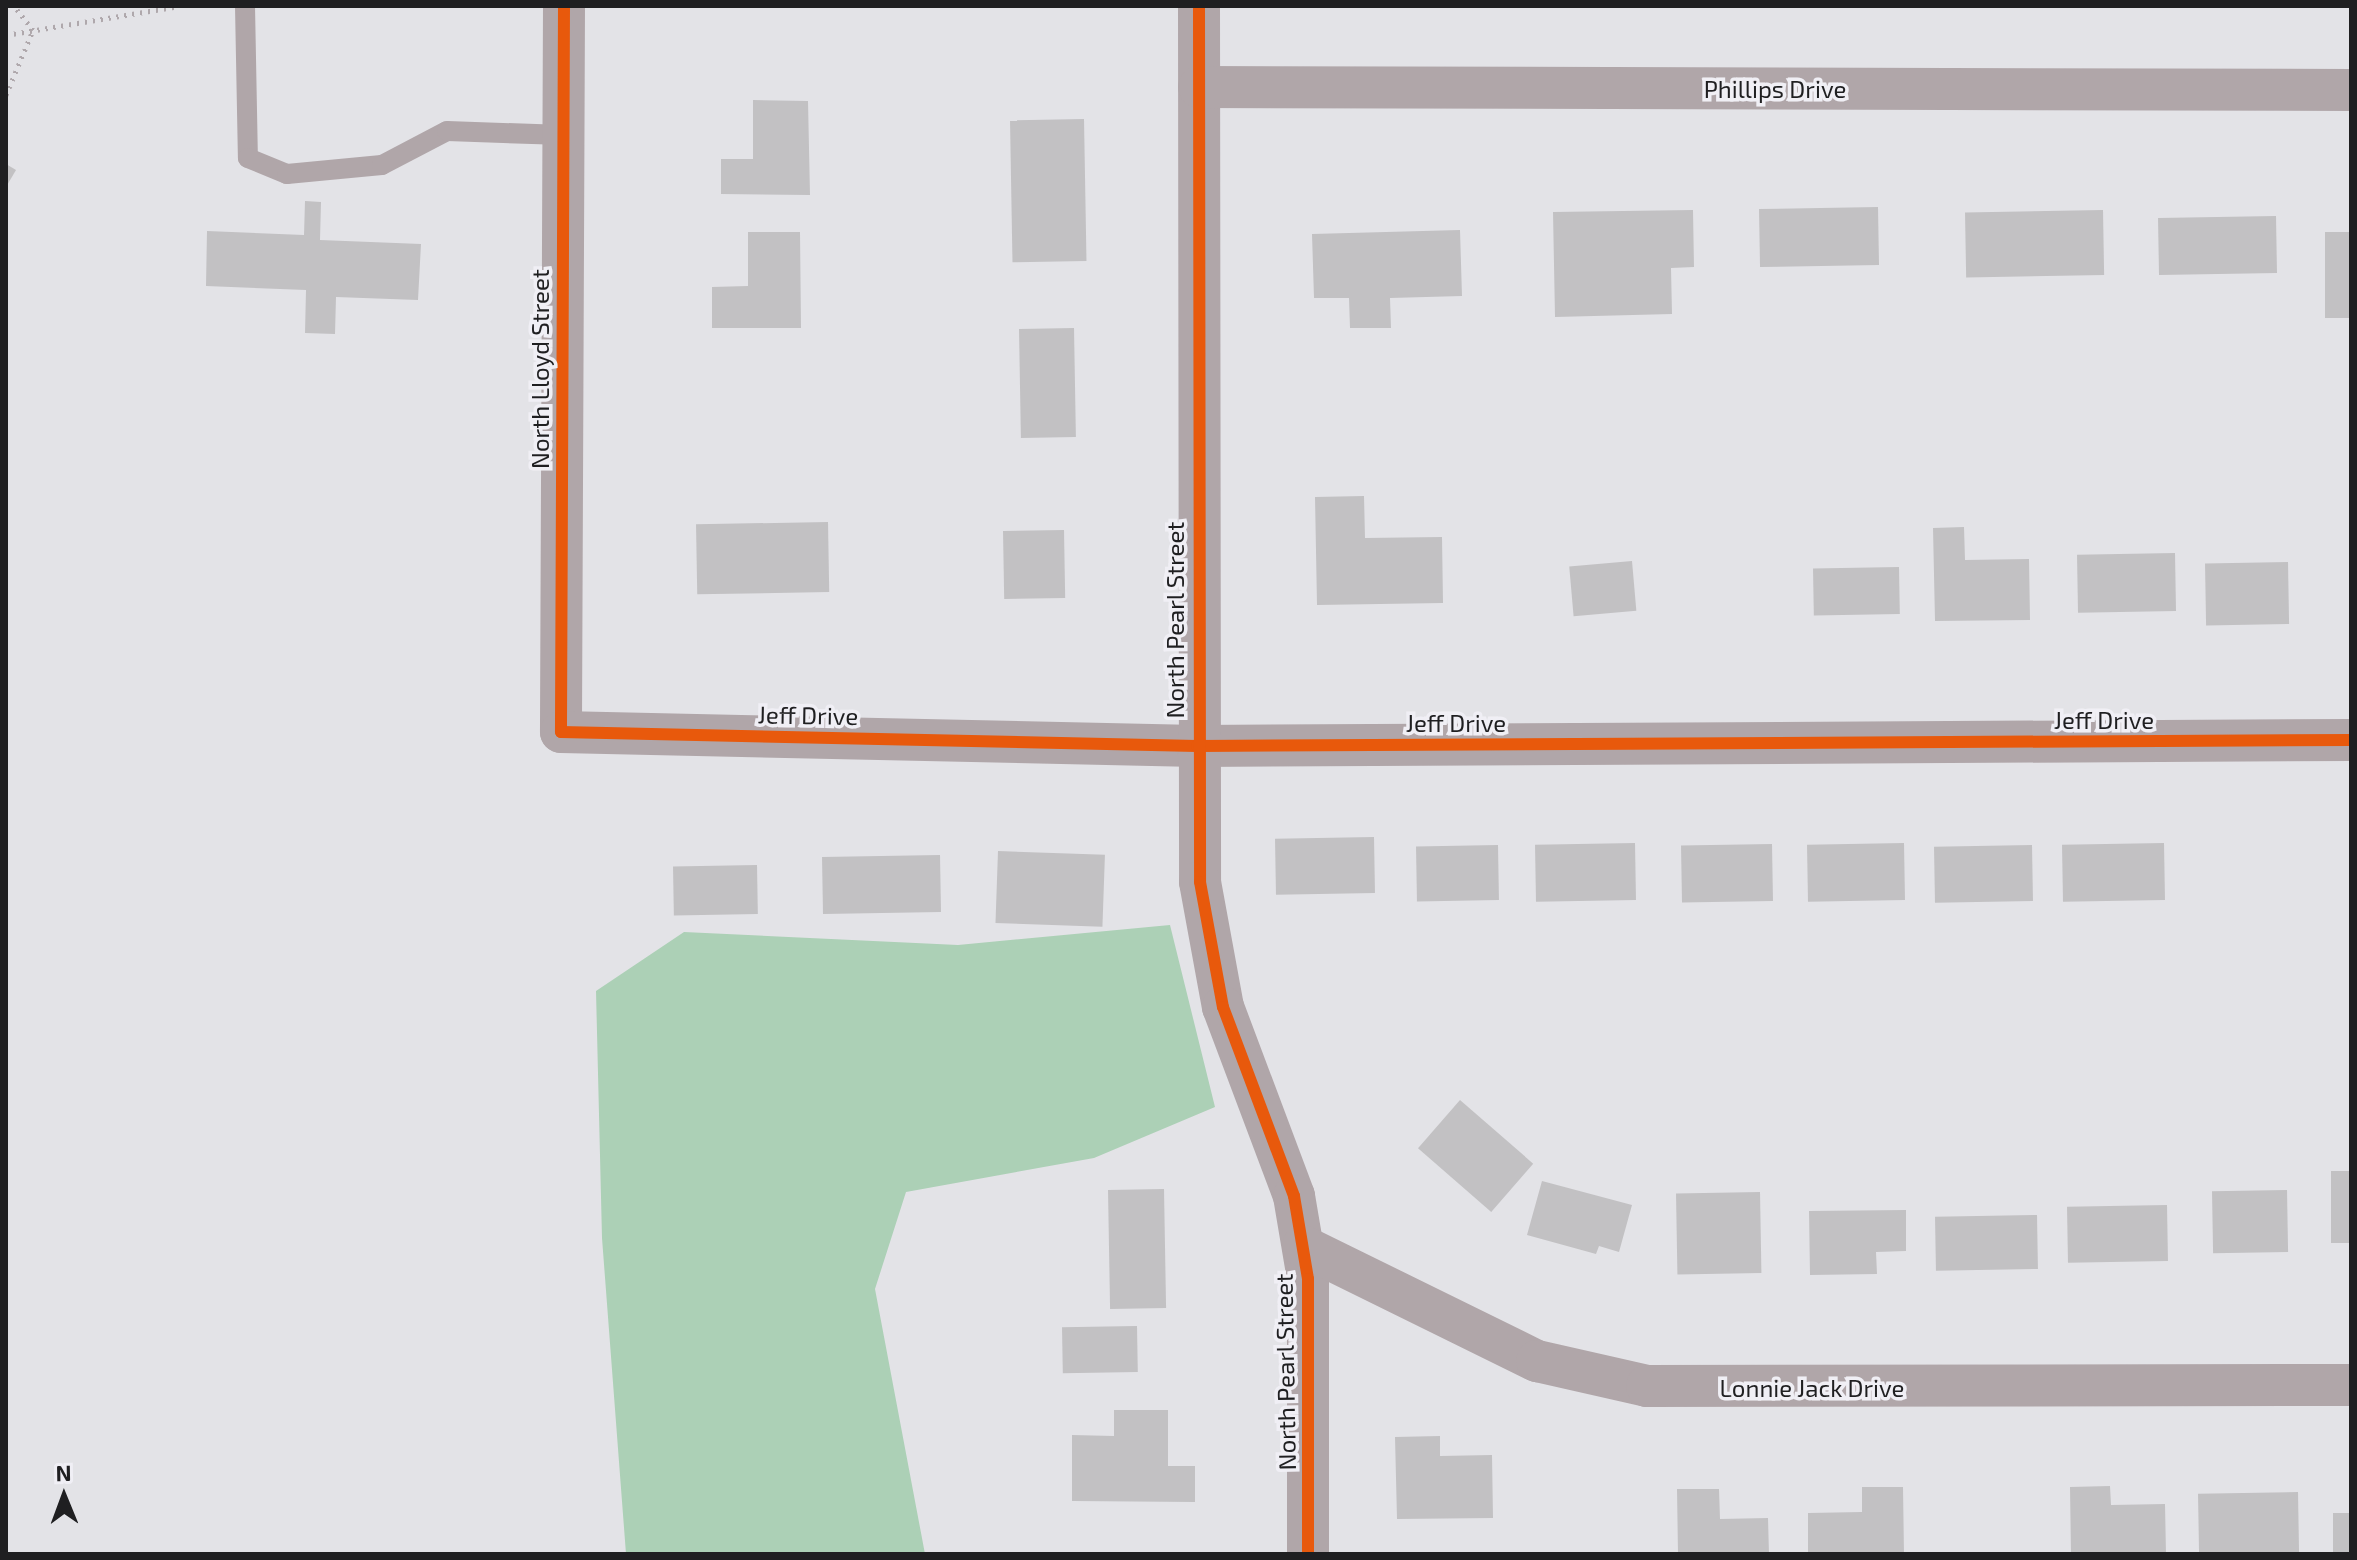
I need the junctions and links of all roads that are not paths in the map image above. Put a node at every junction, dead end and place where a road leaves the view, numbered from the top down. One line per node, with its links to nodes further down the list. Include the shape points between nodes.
1 (245, 6): 6 (lane, via 248,158 287,174 382,165 447,131)
2 (564, 6): 6 (street, North Lloyd Street)
3 (1199, 6): 4 (street, North Pearl Street)
4 (1199, 87): 5 (street, Phillips Drive); 9 (street, North Pearl Street)
5 (2351, 90)
6 (564, 135): 7 (street, North Lloyd Street)
7 (561, 732): 9 (street, Jeff Drive)
8 (2351, 740): 9 (street, Jeff Drive)
9 (1197, 746): 10 (street, North Pearl Street, via 1204,929 1223,1007 1294,1196)
10 (1303, 1246): 11 (street, Lonnie Jack Drive, via 1537,1361 1647,1386); 12 (street, North Pearl Street)
11 (2351, 1385)
12 (1308, 1554)

